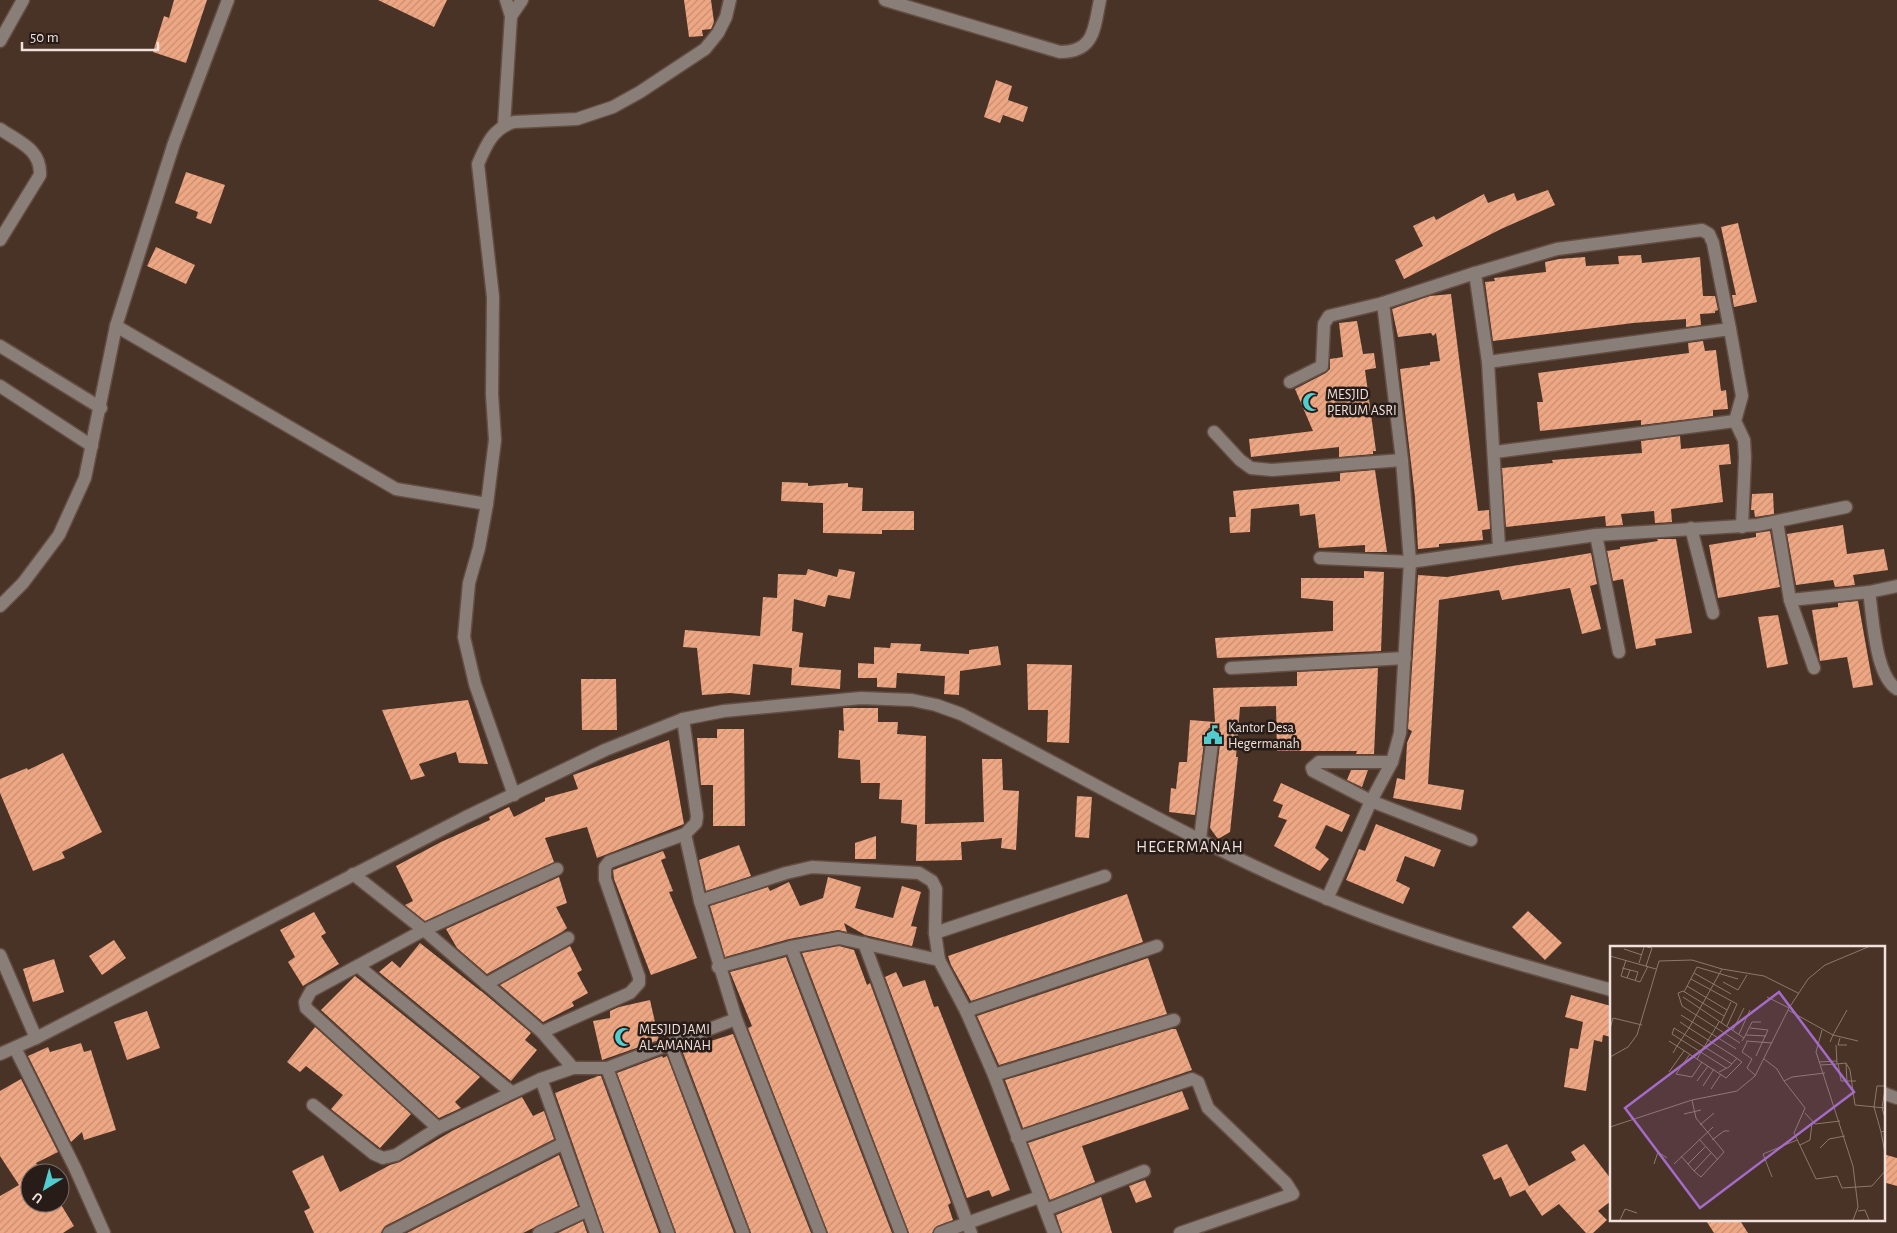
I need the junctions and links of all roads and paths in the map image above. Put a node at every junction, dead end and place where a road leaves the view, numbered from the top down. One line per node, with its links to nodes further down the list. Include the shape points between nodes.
1 (23, 0): 9 (street)
2 (228, 0): 15 (street, via 174,142)
3 (506, 0): 8 (street)
4 (522, 0): 8 (street)
5 (730, 0): 10 (street, via 718,34 705,49 626,100 577,119)
6 (885, 0): 7 (street, via 1060,52 1081,49 1088,42)
7 (1100, 0)
8 (511, 16): 10 (street)
9 (0, 41)
10 (504, 125): 27 (street, via 489,140 478,164 493,297 495,440)
11 (0, 128): 12 (street, via 35,153 40,175)
12 (0, 240)
13 (1475, 272): 14 (street); 16 (street, via 1557,249 1702,230 1709,234 1713,243); 18 (street)
14 (1383, 303): 19 (street, via 1329,316 1324,324 1322,366); 26 (street)
15 (116, 326): 21 (street); 27 (street, via 396,488)
16 (1730, 329): 18 (street); 22 (street, via 1742,396)
17 (0, 346): 21 (street)
18 (1488, 362): 25 (street)
19 (1290, 382)
20 (0, 386): 24 (street)
21 (100, 408): 24 (street)
22 (1735, 421): 25 (street); 30 (street, via 1744,440)
23 (1214, 432): 26 (street, via 1251,468 1272,470)
24 (92, 446): 39 (street, via 85,478 60,535 23,583)
25 (1495, 452): 33 (street)
26 (1402, 460): 35 (street)
27 (488, 504): 49 (street, via 469,583 464,637 475,684)
28 (1846, 507): 29 (street)
29 (1777, 522): 30 (street); 38 (street)
30 (1742, 527): 31 (street)
31 (1691, 528): 32 (street); 40 (street)
32 (1596, 535): 33 (street); 41 (street)
33 (1499, 547): 35 (street)
34 (1320, 558): 35 (street)
35 (1410, 562): 42 (street)
36 (1897, 586): 37 (street)
37 (1869, 592): 38 (street); 45 (street, via 1882,667 1891,685)
38 (1790, 600): 44 (street)
39 (0, 606)
40 (1713, 613)
41 (1619, 652)
42 (1405, 658): 43 (street); 48 (street, via 1400,733)
43 (1231, 668)
44 (1814, 668)
45 (1897, 689)
46 (683, 720): 49 (street, via 605,750); 51 (street, via 697,816); 52 (street, via 724,711 861,698 912,700 936,705 970,718)
47 (1213, 735): 52 (street)
48 (1392, 762): 50 (street); 50 (street, via 1314,764 1313,772)
49 (514, 795): 55 (street)
50 (1371, 801): 53 (street); 57 (street)
51 (685, 834): 58 (street); 74 (street, via 609,862 605,867 605,879 639,977 636,987)
52 (1200, 839): 57 (street)
53 (1471, 840)
54 (557, 869): 59 (street)
55 (353, 874): 59 (street); 75 (street)
56 (1105, 876): 60 (street)
57 (1328, 899): 70 (street, via 1521,965)
58 (700, 901): 60 (street, via 786,873 812,868 919,873 932,881 936,889); 68 (street)
59 (424, 930): 67 (street); 69 (street)
60 (935, 933): 66 (street)
61 (568, 938): 69 (street)
62 (864, 943): 64 (street, via 840,938); 66 (street); 94 (street)
63 (1157, 946): 71 (street)
64 (791, 947): 68 (street); 102 (street)
65 (0, 955): 75 (street)
66 (939, 960): 71 (street)
67 (358, 966): 83 (street); 87 (street, via 311,991 305,1002 306,1008)
68 (718, 968): 72 (street)
69 (486, 984): 74 (street)
70 (1610, 990)
71 (966, 1011): 81 (street)
72 (736, 1019): 76 (street); 101 (street)
73 (1174, 1020): 81 (street)
74 (542, 1032): 79 (street)
75 (36, 1038): 77 (street)
76 (672, 1045): 80 (street); 100 (street)
77 (15, 1048): 78 (street); 95 (street)
78 (0, 1054)
79 (573, 1068): 80 (street); 82 (street)
80 (607, 1068): 99 (street)
81 (994, 1075): 88 (street)
82 (541, 1080): 83 (street); 89 (street)
83 (511, 1092): 87 (street)
84 (1884, 1093): 85 (street)
85 (1897, 1098)
86 (313, 1104): 87 (street, via 383,1158 396,1154)
87 (438, 1128)
88 (1017, 1138): 91 (street); 105 (street, via 1192,1079 1198,1082 1208,1108 1293,1194)
89 (564, 1143): 92 (street); 96 (street)
90 (1144, 1171): 93 (street)
91 (1039, 1197): 93 (street); 94 (street)
92 (588, 1210): 97 (street); 98 (street)
93 (1046, 1210): 104 (street)
94 (969, 1227): 103 (street)
95 (104, 1233)
96 (389, 1233)
97 (539, 1233)
98 (596, 1233)
99 (668, 1233)
100 (743, 1233)
101 (820, 1233)
102 (901, 1233)
103 (940, 1233)
104 (1054, 1233)
105 (1180, 1233)

